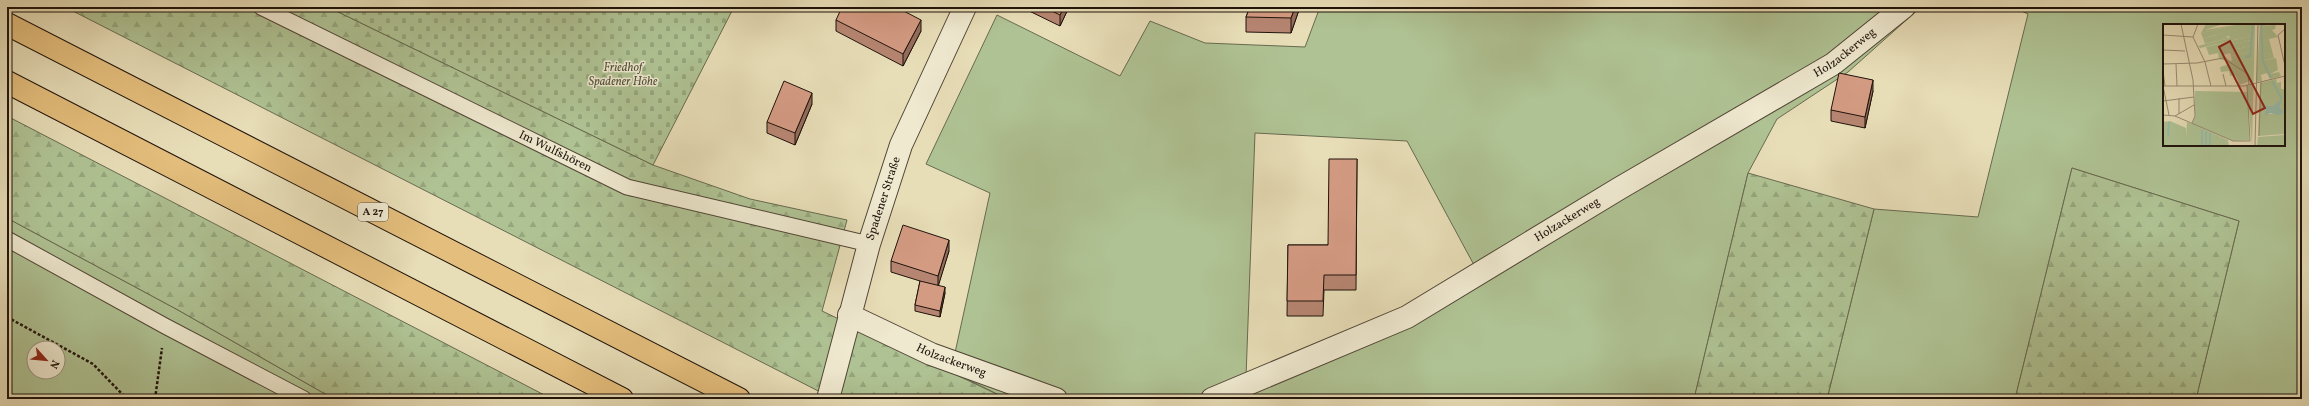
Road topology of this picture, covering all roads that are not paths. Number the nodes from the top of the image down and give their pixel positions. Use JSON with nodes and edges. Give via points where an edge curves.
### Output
{"nodes":[{"id":1,"x":261,"y":7,"type":"edge"},
{"id":2,"x":965,"y":7,"type":"edge"},
{"id":3,"x":1904,"y":7,"type":"edge"},
{"id":4,"x":7,"y":24,"type":"edge"},
{"id":5,"x":7,"y":82,"type":"edge"},
{"id":6,"x":7,"y":239,"type":"edge"},
{"id":7,"x":869,"y":244,"type":"junction"},
{"id":8,"x":849,"y":315,"type":"junction"},
{"id":9,"x":304,"y":399,"type":"edge"},
{"id":10,"x":622,"y":399,"type":"edge"},
{"id":11,"x":739,"y":399,"type":"edge"},
{"id":12,"x":828,"y":399,"type":"edge"},
{"id":13,"x":1056,"y":399,"type":"edge"},
{"id":14,"x":1212,"y":399,"type":"edge"}],
"edges":[{"from":1,"to":7,"type":"lane","name":"Im Wulfshören","via":[[627,187]]},
{"from":2,"to":7,"type":"street","name":"Spadener Straße","via":[[901,145]]},
{"from":3,"to":14,"type":"street","name":"Holzackerweg","via":[[1833,64],[1620,188],[1407,317]]},
{"from":4,"to":11,"type":"highway","number":"A 27"},
{"from":5,"to":10,"type":"highway"},
{"from":6,"to":9,"type":"lane"},
{"from":7,"to":8,"type":"street","name":"Spadener Straße"},
{"from":8,"to":12,"type":"street","name":"Spadener Straße"},
{"from":8,"to":13,"type":"street","name":"Holzackerweg","via":[[931,354]]}]}
